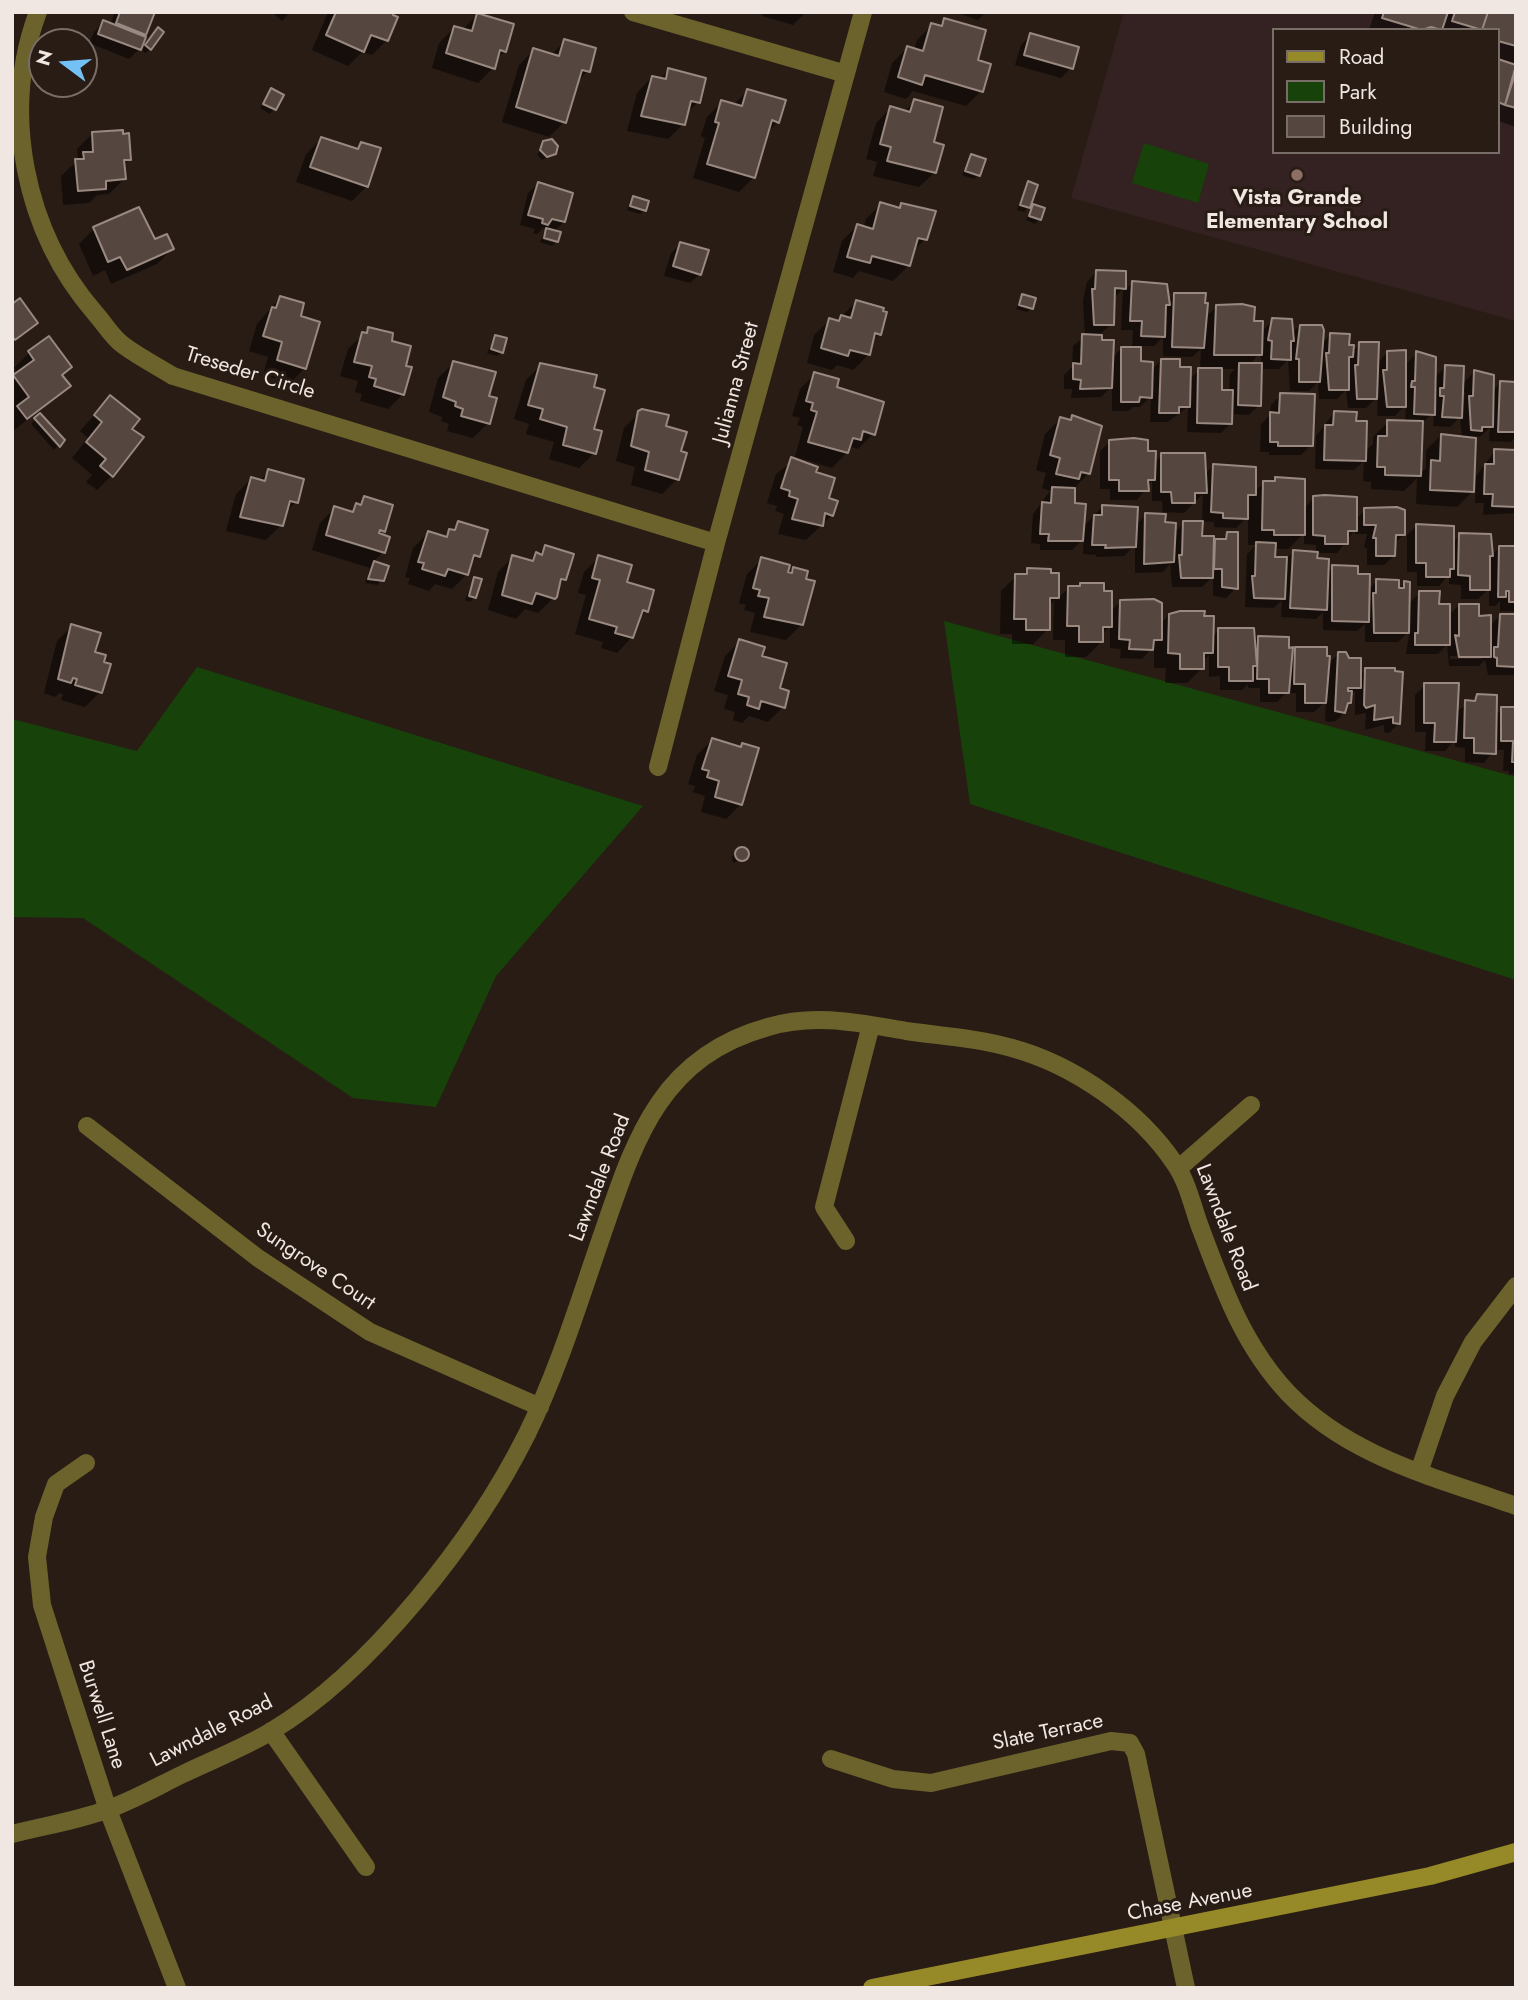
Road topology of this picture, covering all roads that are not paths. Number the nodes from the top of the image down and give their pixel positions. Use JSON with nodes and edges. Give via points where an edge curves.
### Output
{"nodes":[{"id":1,"x":38,"y":12,"type":"edge"},
{"id":2,"x":633,"y":12,"type":"edge"},
{"id":3,"x":863,"y":12,"type":"edge"},
{"id":4,"x":846,"y":74,"type":"junction"},
{"id":5,"x":716,"y":543,"type":"junction"},
{"id":6,"x":658,"y":767,"type":"dead end"},
{"id":7,"x":871,"y":1025,"type":"junction"},
{"id":8,"x":1251,"y":1104,"type":"dead end"},
{"id":9,"x":87,"y":1126,"type":"dead end"},
{"id":10,"x":1179,"y":1168,"type":"junction"},
{"id":11,"x":846,"y":1241,"type":"dead end"},
{"id":12,"x":1516,"y":1286,"type":"edge"},
{"id":13,"x":540,"y":1406,"type":"junction"},
{"id":14,"x":86,"y":1463,"type":"dead end"},
{"id":15,"x":1419,"y":1472,"type":"junction"},
{"id":16,"x":1516,"y":1506,"type":"edge"},
{"id":17,"x":271,"y":1731,"type":"junction"},
{"id":18,"x":831,"y":1759,"type":"dead end"},
{"id":19,"x":108,"y":1810,"type":"junction"},
{"id":20,"x":12,"y":1834,"type":"edge"},
{"id":21,"x":1516,"y":1852,"type":"edge"},
{"id":22,"x":366,"y":1867,"type":"dead end"},
{"id":23,"x":1176,"y":1929,"type":"junction"},
{"id":24,"x":177,"y":1988,"type":"edge"},
{"id":25,"x":872,"y":1988,"type":"edge"},
{"id":26,"x":1186,"y":1988,"type":"edge"}],
"edges":[{"from":1,"to":5,"type":"street","name":"Treseder Circle","via":[[27,48],[19,110],[27,182],[54,254],[84,301],[121,344],[173,376]]},
{"from":2,"to":4,"type":"street"},
{"from":3,"to":4,"type":"street","name":"Julianna Street"},
{"from":4,"to":5,"type":"street","name":"Julianna Street"},
{"from":5,"to":6,"type":"street","name":"Julianna Street"},
{"from":7,"to":10,"type":"street","name":"Lawndale Road","via":[[1010,1047],[1041,1058],[1121,1107]]},
{"from":7,"to":11,"type":"street","via":[[824,1207]]},
{"from":7,"to":13,"type":"street","name":"Lawndale Road","via":[[816,1019],[770,1026],[706,1056],[669,1089],[630,1153]]},
{"from":8,"to":10,"type":"street"},
{"from":9,"to":13,"type":"street","name":"Sungrove Court","via":[[258,1258],[370,1332]]},
{"from":10,"to":15,"type":"street","name":"Lawndale Road","via":[[1234,1314],[1271,1374],[1314,1418],[1340,1436]]},
{"from":12,"to":15,"type":"street","via":[[1473,1342],[1445,1396]]},
{"from":13,"to":17,"type":"street","name":"Lawndale Road","via":[[501,1480],[433,1579],[361,1658]]},
{"from":14,"to":19,"type":"street","name":"Burwell Lane","via":[[56,1485],[49,1500],[40,1534],[38,1581]]},
{"from":15,"to":16,"type":"street","name":"Lawndale Road"},
{"from":17,"to":19,"type":"street","name":"Lawndale Road"},
{"from":17,"to":22,"type":"street"},
{"from":18,"to":23,"type":"street","name":"Slate Terrace","via":[[893,1779],[931,1783],[1111,1741],[1130,1743]]},
{"from":19,"to":20,"type":"street","name":"Lawndale Road"},
{"from":19,"to":24,"type":"street","name":"Burwell Lane"},
{"from":21,"to":23,"type":"main road","name":"Chase Avenue","via":[[1430,1876]]},
{"from":23,"to":25,"type":"main road","name":"Chase Avenue"},
{"from":23,"to":26,"type":"street"}]}
